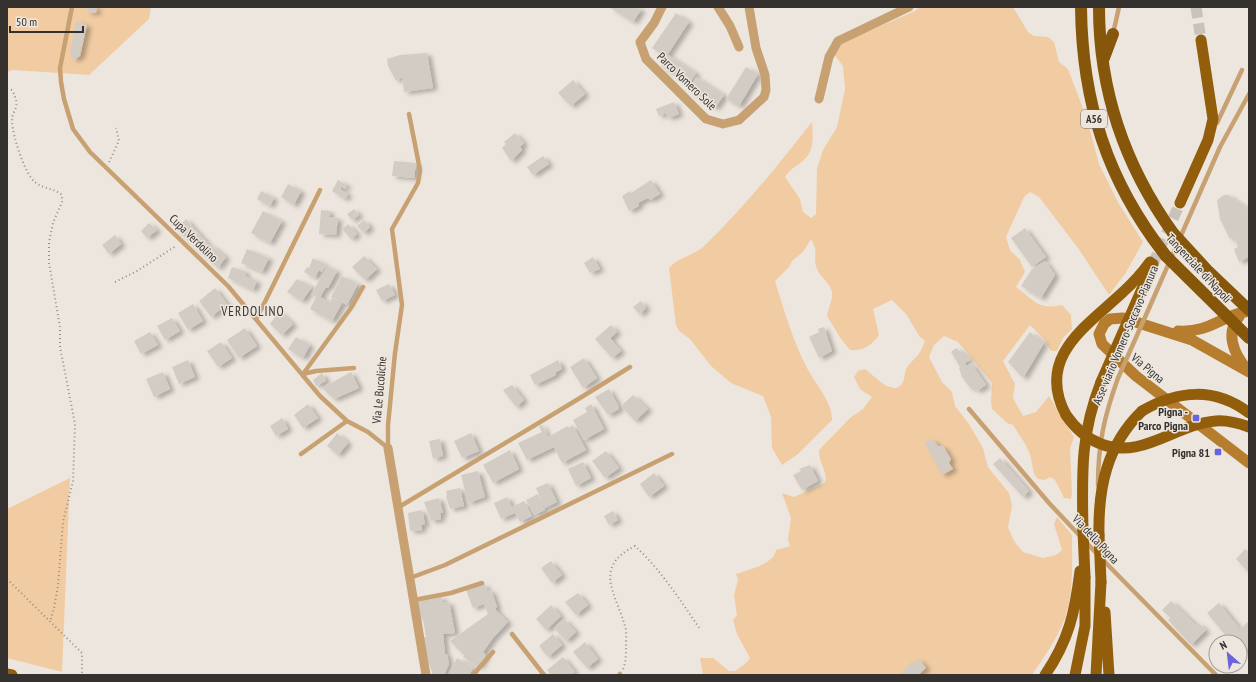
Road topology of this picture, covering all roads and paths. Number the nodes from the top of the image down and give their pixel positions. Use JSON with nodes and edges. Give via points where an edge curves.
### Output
{"nodes":[{"id":1,"x":72,"y":7,"type":"edge"},
{"id":2,"x":662,"y":7,"type":"edge"},
{"id":3,"x":718,"y":7,"type":"edge"},
{"id":4,"x":749,"y":7,"type":"edge"},
{"id":5,"x":909,"y":7,"type":"edge"},
{"id":6,"x":1081,"y":7,"type":"edge"},
{"id":7,"x":1099,"y":7,"type":"edge"},
{"id":8,"x":1119,"y":7,"type":"edge"},
{"id":9,"x":1113,"y":34,"type":"joint"},
{"id":10,"x":1202,"y":40,"type":"tunnel mouth"},
{"id":11,"x":739,"y":47,"type":"dead end"},
{"id":12,"x":1102,"y":63,"type":"junction"},
{"id":13,"x":1242,"y":70,"type":"dead end"},
{"id":14,"x":7,"y":89,"type":"edge"},
{"id":15,"x":1249,"y":94,"type":"edge"},
{"id":16,"x":819,"y":99,"type":"dead end"},
{"id":17,"x":409,"y":114,"type":"dead end"},
{"id":18,"x":116,"y":128,"type":"dead end"},
{"id":19,"x":1208,"y":140,"type":"junction"},
{"id":20,"x":106,"y":168,"type":"junction"},
{"id":21,"x":320,"y":190,"type":"dead end"},
{"id":22,"x":1180,"y":203,"type":"tunnel mouth"},
{"id":23,"x":184,"y":241,"type":"junction"},
{"id":24,"x":115,"y":282,"type":"dead end"},
{"id":25,"x":363,"y":287,"type":"dead end"},
{"id":26,"x":1248,"y":311,"type":"edge"},
{"id":27,"x":257,"y":318,"type":"junction"},
{"id":28,"x":1166,"y":330,"type":"junction"},
{"id":29,"x":1249,"y":338,"type":"edge"},
{"id":30,"x":630,"y":367,"type":"dead end"},
{"id":31,"x":354,"y":368,"type":"dead end"},
{"id":32,"x":1249,"y":371,"type":"edge"},
{"id":33,"x":303,"y":374,"type":"junction"},
{"id":34,"x":969,"y":410,"type":"dead end"},
{"id":35,"x":1249,"y":413,"type":"edge"},
{"id":36,"x":347,"y":421,"type":"junction"},
{"id":37,"x":1249,"y":427,"type":"edge"},
{"id":38,"x":388,"y":448,"type":"junction"},
{"id":39,"x":301,"y":454,"type":"dead end"},
{"id":40,"x":672,"y":454,"type":"dead end"},
{"id":41,"x":1249,"y":463,"type":"edge"},
{"id":42,"x":399,"y":507,"type":"junction"},
{"id":43,"x":1098,"y":507,"type":"junction"},
{"id":44,"x":1083,"y":574,"type":"junction"},
{"id":45,"x":410,"y":578,"type":"junction"},
{"id":46,"x":7,"y":579,"type":"edge"},
{"id":47,"x":482,"y":583,"type":"dead end"},
{"id":48,"x":1101,"y":583,"type":"junction"},
{"id":49,"x":414,"y":600,"type":"junction"},
{"id":50,"x":50,"y":622,"type":"junction"},
{"id":51,"x":700,"y":629,"type":"dead end"},
{"id":52,"x":512,"y":634,"type":"dead end"},
{"id":53,"x":493,"y":652,"type":"dead end"},
{"id":54,"x":7,"y":674,"type":"edge"},
{"id":55,"x":620,"y":674,"type":"edge"},
{"id":56,"x":12,"y":675,"type":"edge"},
{"id":57,"x":82,"y":675,"type":"edge"},
{"id":58,"x":426,"y":675,"type":"edge"},
{"id":59,"x":473,"y":675,"type":"edge"},
{"id":60,"x":544,"y":675,"type":"edge"},
{"id":61,"x":1046,"y":675,"type":"edge"},
{"id":62,"x":1075,"y":675,"type":"edge"},
{"id":63,"x":1096,"y":675,"type":"edge"},
{"id":64,"x":1109,"y":675,"type":"edge"},
{"id":65,"x":1216,"y":675,"type":"edge"}],
"edges":[{"from":1,"to":20,"type":"lane","name":"Cupa Verdolino","via":[[60,68],[64,99],[73,129]]},
{"from":2,"to":4,"type":"street","name":"Parco Vomero Sole","via":[[640,42],[642,52],[706,119],[723,124],[739,120],[764,97],[766,90]]},
{"from":3,"to":11,"type":"street"},
{"from":5,"to":16,"type":"street","via":[[838,41],[829,57]]},
{"from":6,"to":29,"type":"highway","name":"Tangenziale di Napoli","number":"A56","bridge":true,"via":[[1087,84],[1101,142],[1129,204],[1166,256]]},
{"from":7,"to":12,"type":"highway","name":"Tangenziale di Napoli","number":"A56"},
{"from":8,"to":9,"type":"lane"},
{"from":9,"to":12,"type":"highway"},
{"from":10,"to":19,"type":"highway","via":[[1212,109]]},
{"from":12,"to":26,"type":"highway","name":"Tangenziale di Napoli","number":"A56","bridge":true,"via":[[1110,102],[1127,152],[1144,188],[1173,233]]},
{"from":13,"to":19,"type":"lane"},
{"from":14,"to":50,"type":"path","via":[[12,90],[16,101],[17,107],[12,121],[28,174],[47,190],[57,191],[62,195],[62,202],[52,223],[49,263],[60,327],[60,347],[75,424],[73,481],[64,522],[58,586]]},
{"from":15,"to":43,"type":"lane","name":"Asse viario Vomero-Soccavo-Pianura","bridge":true,"via":[[1220,147],[1118,378],[1100,438]]},
{"from":17,"to":38,"type":"lane","name":"Via Le Bucoliche","via":[[420,170],[418,183],[392,229],[402,304],[388,425]]},
{"from":18,"to":20,"type":"path","via":[[119,140]]},
{"from":19,"to":22,"type":"highway"},
{"from":20,"to":23,"type":"lane","name":"Cupa Verdolino"},
{"from":21,"to":27,"type":"lane"},
{"from":23,"to":24,"type":"path"},
{"from":23,"to":27,"type":"lane","name":"Cupa Verdolino"},
{"from":25,"to":33,"type":"lane","via":[[351,308]]},
{"from":26,"to":28,"type":"main road","name":"Via Pigna","via":[[1196,331]]},
{"from":26,"to":32,"type":"main road","name":"Via Pigna","via":[[1236,321],[1231,333],[1235,350]]},
{"from":27,"to":33,"type":"lane","name":"Cupa Verdolino"},
{"from":28,"to":32,"type":"main road","name":"Via Pigna","via":[[1208,348]]},
{"from":28,"to":41,"type":"main road","name":"Via Pigna","via":[[1117,317],[1104,324],[1100,339],[1105,348],[1136,376]]},
{"from":30,"to":42,"type":"lane"},
{"from":31,"to":33,"type":"lane"},
{"from":33,"to":36,"type":"lane","name":"Cupa Verdolino","via":[[320,396]]},
{"from":34,"to":65,"type":"lane","name":"Via della Pigna","via":[[1055,509]]},
{"from":35,"to":43,"type":"highway","bridge":true,"via":[[1221,398],[1188,394],[1168,398],[1142,411],[1125,429],[1112,454]]},
{"from":36,"to":38,"type":"lane","name":"Cupa Verdolino","via":[[368,432]]},
{"from":36,"to":39,"type":"lane"},
{"from":37,"to":44,"type":"highway","name":"Asse viario Vomero-Soccavo-Pianura","bridge":true,"via":[[1227,422],[1206,422],[1143,446],[1120,448],[1105,446],[1090,439],[1076,428],[1066,415],[1059,399],[1057,383],[1063,356],[1079,331],[1151,263],[1100,382],[1094,399],[1084,439]]},
{"from":38,"to":42,"type":"street","name":"Via Le Bucoliche"},
{"from":40,"to":45,"type":"lane","via":[[452,562]]},
{"from":42,"to":45,"type":"street","name":"Via Le Bucoliche"},
{"from":43,"to":48,"type":"highway","name":"Asse viario Vomero-Soccavo-Pianura","bridge":true},
{"from":44,"to":61,"type":"highway","via":[[1070,629]]},
{"from":44,"to":62,"type":"highway","via":[[1085,626]]},
{"from":45,"to":49,"type":"street","name":"Via Le Bucoliche"},
{"from":46,"to":50,"type":"path"},
{"from":47,"to":49,"type":"lane","via":[[451,593]]},
{"from":48,"to":63,"type":"highway","name":"Asse viario Vomero-Soccavo-Pianura"},
{"from":48,"to":64,"type":"highway"},
{"from":49,"to":58,"type":"street","name":"Via Le Bucoliche"},
{"from":50,"to":57,"type":"path","via":[[82,654]]},
{"from":51,"to":55,"type":"path","via":[[646,556],[634,546],[623,552],[613,562],[610,578],[626,627],[625,666]]},
{"from":52,"to":60,"type":"lane"},
{"from":53,"to":59,"type":"lane"},
{"from":54,"to":56,"type":"highway"}]}
